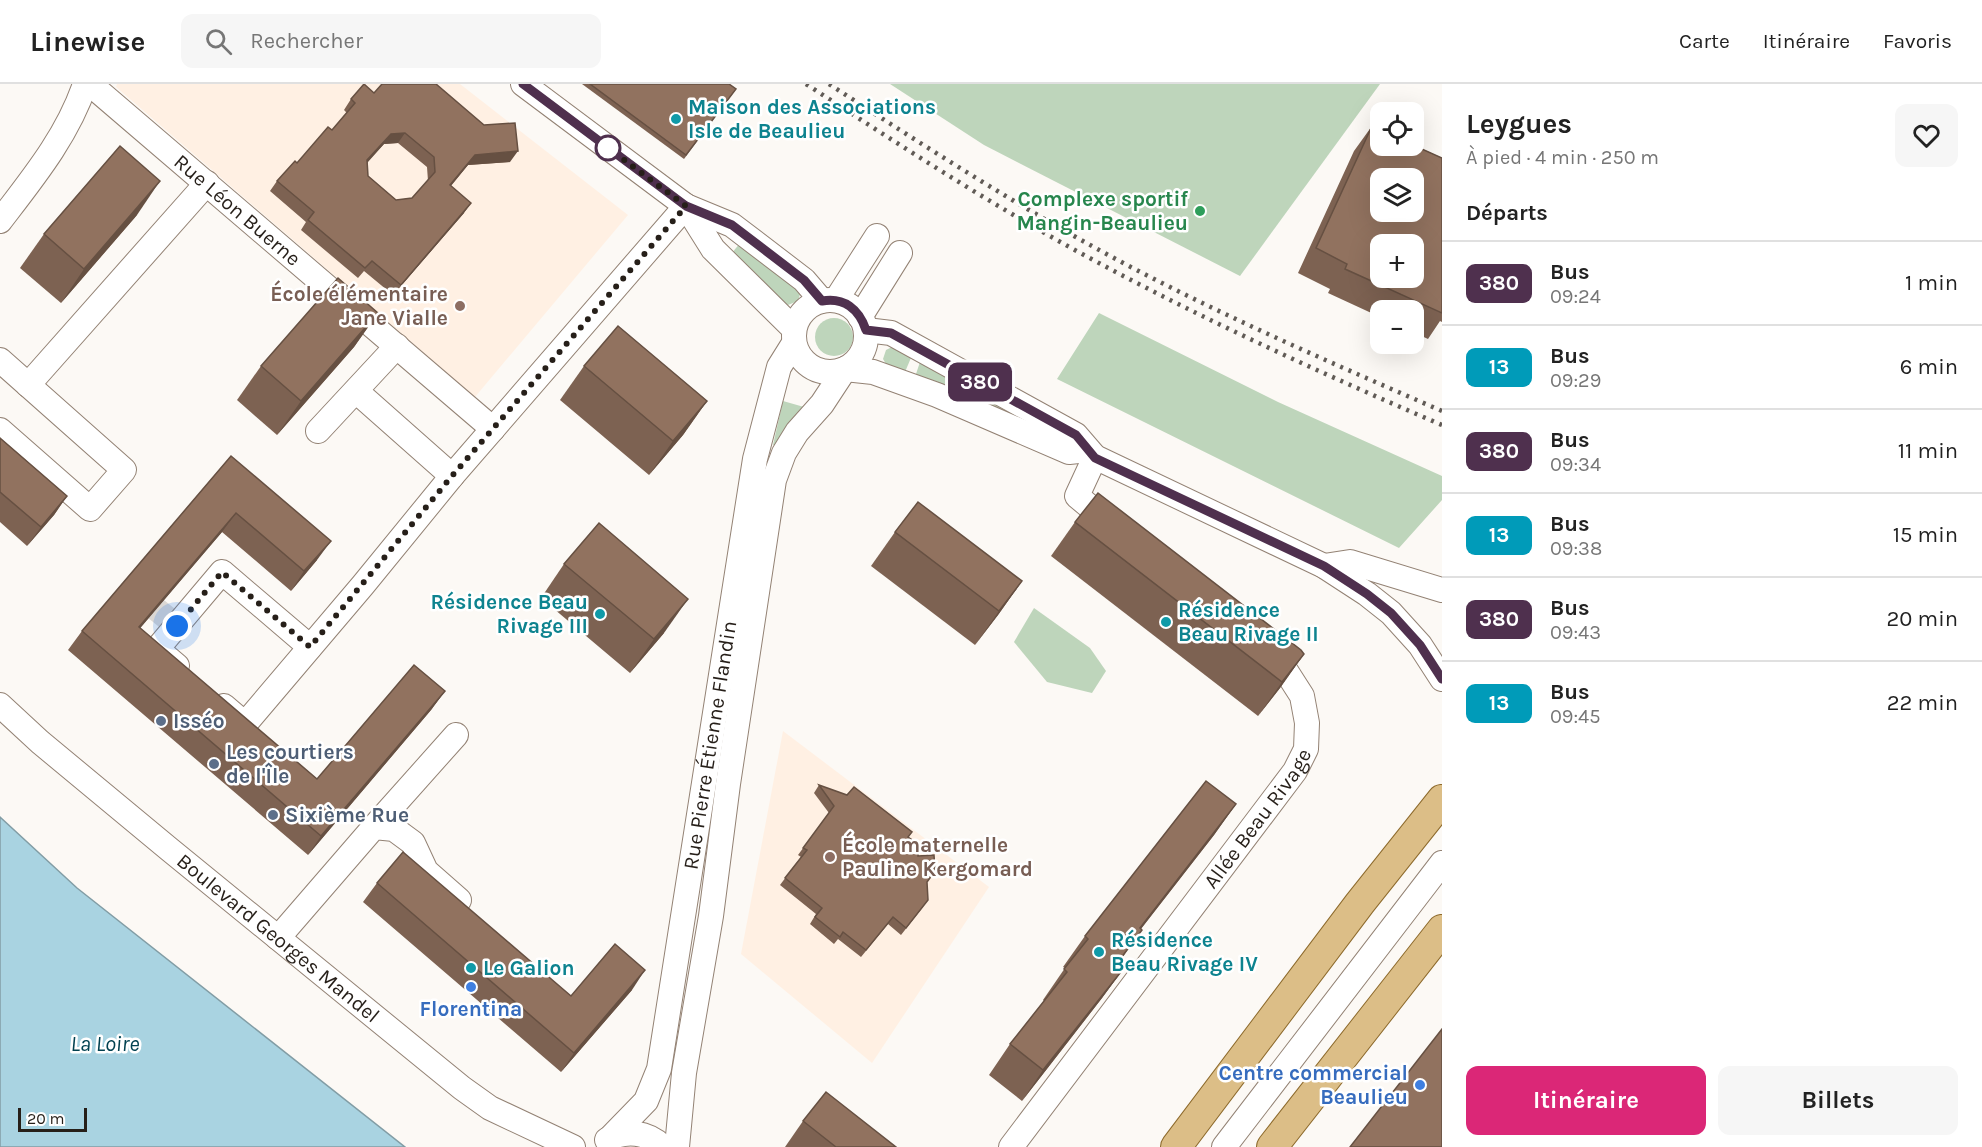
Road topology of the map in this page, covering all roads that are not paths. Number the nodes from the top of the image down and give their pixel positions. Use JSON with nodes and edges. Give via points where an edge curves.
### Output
{"nodes":[{"id":1,"x":85,"y":84,"type":"edge"},
{"id":2,"x":90,"y":84,"type":"edge"},
{"id":3,"x":523,"y":84,"type":"edge"},
{"id":4,"x":207,"y":183,"type":"junction"},
{"id":5,"x":686,"y":206,"type":"junction"},
{"id":6,"x":0,"y":219,"type":"edge"},
{"id":7,"x":877,"y":236,"type":"dead end"},
{"id":8,"x":900,"y":253,"type":"dead end"},
{"id":9,"x":829,"y":300,"type":"junction"},
{"id":10,"x":863,"y":323,"type":"junction"},
{"id":11,"x":794,"y":336,"type":"junction"},
{"id":12,"x":397,"y":346,"type":"junction"},
{"id":13,"x":0,"y":360,"type":"edge"},
{"id":14,"x":845,"y":369,"type":"junction"},
{"id":15,"x":28,"y":385,"type":"junction"},
{"id":16,"x":356,"y":391,"type":"junction"},
{"id":17,"x":493,"y":429,"type":"junction"},
{"id":18,"x":0,"y":430,"type":"edge"},
{"id":19,"x":318,"y":431,"type":"edge"},
{"id":20,"x":1092,"y":454,"type":"junction"},
{"id":21,"x":452,"y":476,"type":"junction"},
{"id":22,"x":1127,"y":537,"type":"edge"},
{"id":23,"x":1324,"y":566,"type":"junction"},
{"id":24,"x":1442,"y":590,"type":"edge"},
{"id":25,"x":1250,"y":644,"type":"edge"},
{"id":26,"x":310,"y":647,"type":"junction"},
{"id":27,"x":1442,"y":679,"type":"edge"},
{"id":28,"x":0,"y":705,"type":"edge"},
{"id":29,"x":456,"y":735,"type":"dead end"},
{"id":30,"x":1442,"y":800,"type":"edge"},
{"id":31,"x":374,"y":827,"type":"junction"},
{"id":32,"x":1442,"y":863,"type":"edge"},
{"id":33,"x":472,"y":911,"type":"edge"},
{"id":34,"x":1442,"y":930,"type":"edge"},
{"id":35,"x":278,"y":938,"type":"junction"},
{"id":36,"x":604,"y":1142,"type":"edge"},
{"id":37,"x":1274,"y":1146,"type":"edge"},
{"id":38,"x":573,"y":1147,"type":"edge"},
{"id":39,"x":663,"y":1147,"type":"edge"},
{"id":40,"x":677,"y":1147,"type":"edge"},
{"id":41,"x":1011,"y":1147,"type":"edge"},
{"id":42,"x":1176,"y":1147,"type":"edge"},
{"id":43,"x":1224,"y":1147,"type":"edge"}],
"edges":[{"from":1,"to":6,"type":"street","via":[[62,136]]},
{"from":2,"to":4,"type":"street","name":"Rue Léon Buerne"},
{"from":3,"to":5,"type":"street"},
{"from":4,"to":12,"type":"street","name":"Rue Léon Buerne"},
{"from":4,"to":15,"type":"street"},
{"from":5,"to":9,"type":"street","via":[[732,225]]},
{"from":5,"to":11,"type":"street","via":[[713,249]]},
{"from":5,"to":17,"type":"street"},
{"from":7,"to":9,"type":"street"},
{"from":8,"to":10,"type":"street"},
{"from":9,"to":10,"type":"street","via":[[849,305]]},
{"from":9,"to":11,"type":"street","via":[[812,304],[804,311]]},
{"from":10,"to":14,"type":"street","via":[[865,345],[854,363]]},
{"from":10,"to":20,"type":"street","via":[[891,333],[1076,435]]},
{"from":11,"to":14,"type":"street","via":[[799,354],[816,369]]},
{"from":11,"to":36,"type":"street","name":"Rue Pierre Étienne Flandin","via":[[778,367],[755,459],[659,1069],[646,1101]]},
{"from":12,"to":16,"type":"street"},
{"from":12,"to":17,"type":"street","name":"Rue Léon Buerne"},
{"from":13,"to":15,"type":"street"},
{"from":14,"to":20,"type":"street","via":[[873,372],[938,395],[1069,452]]},
{"from":14,"to":40,"type":"street","name":"Rue Pierre Étienne Flandin","via":[[797,432],[774,480],[711,916],[684,1073]]},
{"from":15,"to":18,"type":"street","via":[[124,470],[90,509]]},
{"from":16,"to":19,"type":"street"},
{"from":16,"to":21,"type":"street"},
{"from":17,"to":21,"type":"street"},
{"from":20,"to":22,"type":"street","via":[[1077,496]]},
{"from":20,"to":23,"type":"street"},
{"from":21,"to":26,"type":"street"},
{"from":23,"to":24,"type":"street","via":[[1350,562]]},
{"from":23,"to":27,"type":"street","via":[[1391,613],[1420,645]]},
{"from":25,"to":41,"type":"street","name":"Allée Beau Rivage","via":[[1286,670],[1302,696],[1306,749],[1270,807]]},
{"from":26,"to":26,"type":"street","via":[[254,732],[157,649],[222,572]]},
{"from":28,"to":35,"type":"street","name":"Boulevard Georges Mandel"},
{"from":29,"to":31,"type":"street"},
{"from":30,"to":42,"type":"main road"},
{"from":31,"to":33,"type":"street","via":[[394,830],[413,843],[426,871]]},
{"from":31,"to":35,"type":"street"},
{"from":32,"to":43,"type":"street"},
{"from":34,"to":37,"type":"main road"},
{"from":35,"to":38,"type":"street","name":"Boulevard Georges Mandel","via":[[490,1108]]},
{"from":36,"to":39,"type":"street","via":[[633,1132],[649,1136]]}]}
